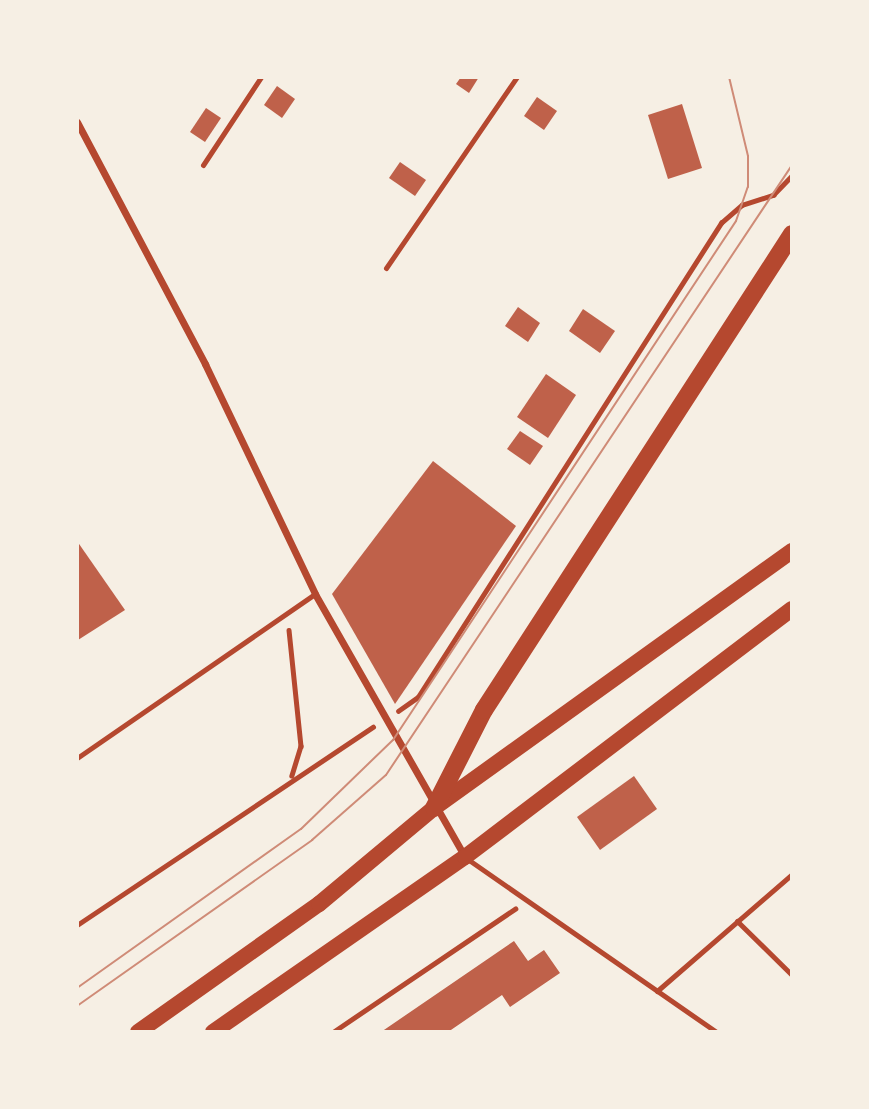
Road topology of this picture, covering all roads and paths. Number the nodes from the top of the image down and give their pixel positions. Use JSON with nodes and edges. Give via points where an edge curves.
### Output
{"nodes":[{"id":1,"x":261,"y":77,"type":"edge"},
{"id":2,"x":517,"y":77,"type":"edge"},
{"id":3,"x":77,"y":122,"type":"edge"},
{"id":4,"x":203,"y":166,"type":"dead end"},
{"id":5,"x":792,"y":175,"type":"edge"},
{"id":6,"x":792,"y":233,"type":"edge"},
{"id":7,"x":386,"y":268,"type":"dead end"},
{"id":8,"x":792,"y":551,"type":"edge"},
{"id":9,"x":316,"y":594,"type":"junction"},
{"id":10,"x":792,"y":609,"type":"edge"},
{"id":11,"x":287,"y":611,"type":"junction"},
{"id":12,"x":383,"y":721,"type":"junction"},
{"id":13,"x":77,"y":758,"type":"edge"},
{"id":14,"x":292,"y":776,"type":"junction"},
{"id":15,"x":434,"y":808,"type":"junction"},
{"id":16,"x":465,"y":857,"type":"junction"},
{"id":17,"x":792,"y":874,"type":"edge"},
{"id":18,"x":527,"y":901,"type":"junction"},
{"id":19,"x":737,"y":921,"type":"junction"},
{"id":20,"x":77,"y":925,"type":"edge"},
{"id":21,"x":792,"y":975,"type":"edge"},
{"id":22,"x":657,"y":991,"type":"junction"},
{"id":23,"x":138,"y":1032,"type":"edge"},
{"id":24,"x":214,"y":1032,"type":"edge"},
{"id":25,"x":333,"y":1032,"type":"edge"},
{"id":26,"x":716,"y":1032,"type":"edge"}],
"edges":[{"from":1,"to":4,"type":"lane"},
{"from":2,"to":7,"type":"lane"},
{"from":3,"to":9,"type":"street","via":[[205,364]]},
{"from":5,"to":12,"type":"path","via":[[773,195],[742,205],[721,223],[418,697]]},
{"from":6,"to":15,"type":"highway","via":[[484,710]]},
{"from":8,"to":15,"type":"main road"},
{"from":9,"to":11,"type":"lane"},
{"from":9,"to":12,"type":"street"},
{"from":10,"to":16,"type":"main road"},
{"from":11,"to":13,"type":"lane"},
{"from":11,"to":14,"type":"path","via":[[301,746]]},
{"from":12,"to":14,"type":"path"},
{"from":12,"to":15,"type":"street"},
{"from":14,"to":20,"type":"path"},
{"from":15,"to":16,"type":"street"},
{"from":15,"to":23,"type":"main road","via":[[320,904]]},
{"from":16,"to":18,"type":"lane"},
{"from":16,"to":24,"type":"main road"},
{"from":17,"to":19,"type":"lane"},
{"from":18,"to":22,"type":"lane"},
{"from":18,"to":25,"type":"path"},
{"from":19,"to":21,"type":"lane"},
{"from":19,"to":22,"type":"lane"},
{"from":22,"to":26,"type":"lane"}]}
